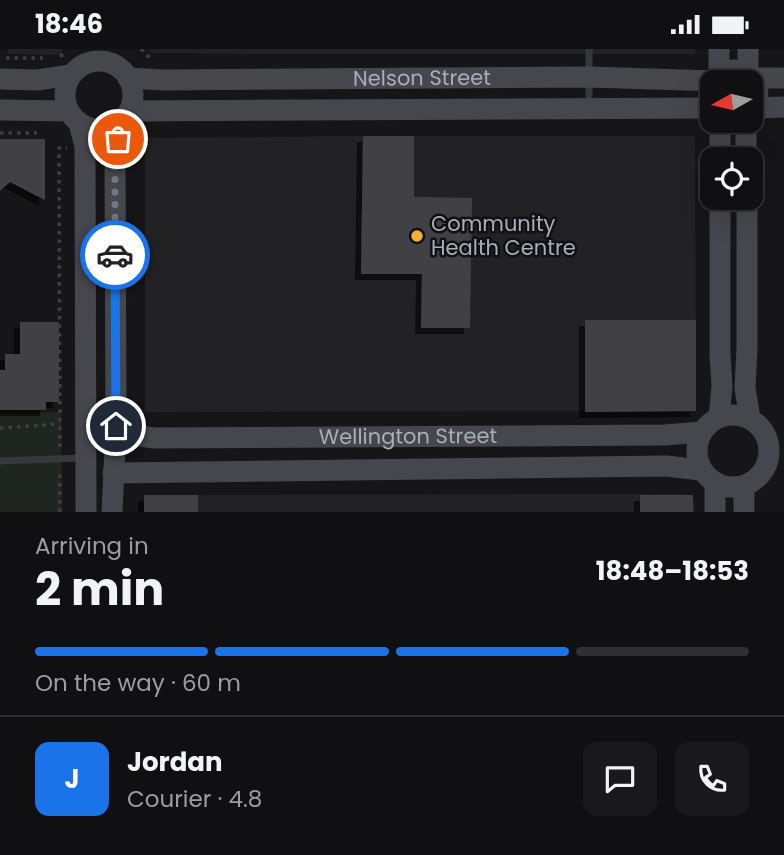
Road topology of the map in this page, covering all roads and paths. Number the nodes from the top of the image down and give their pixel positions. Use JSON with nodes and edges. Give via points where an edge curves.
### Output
{"nodes":[{"id":1,"x":64,"y":49,"type":"edge"},
{"id":2,"x":141,"y":49,"type":"edge"},
{"id":3,"x":589,"y":49,"type":"edge"},
{"id":4,"x":719,"y":49,"type":"edge"},
{"id":5,"x":748,"y":49,"type":"edge"},
{"id":6,"x":0,"y":58,"type":"edge"},
{"id":7,"x":48,"y":58,"type":"dead end"},
{"id":8,"x":162,"y":59,"type":"dead end"},
{"id":9,"x":74,"y":62,"type":"edge"},
{"id":10,"x":120,"y":64,"type":"edge"},
{"id":11,"x":717,"y":70,"type":"edge"},
{"id":12,"x":750,"y":70,"type":"edge"},
{"id":13,"x":589,"y":77,"type":"junction"},
{"id":14,"x":763,"y":77,"type":"edge"},
{"id":15,"x":784,"y":78,"type":"edge"},
{"id":16,"x":0,"y":79,"type":"edge"},
{"id":17,"x":700,"y":84,"type":"edge"},
{"id":18,"x":784,"y":107,"type":"edge"},
{"id":19,"x":589,"y":108,"type":"junction"},
{"id":20,"x":700,"y":108,"type":"edge"},
{"id":21,"x":0,"y":110,"type":"edge"},
{"id":22,"x":763,"y":111,"type":"edge"},
{"id":23,"x":125,"y":116,"type":"junction"},
{"id":24,"x":74,"y":117,"type":"junction"},
{"id":25,"x":0,"y":133,"type":"edge"},
{"id":26,"x":37,"y":133,"type":"dead end"},
{"id":27,"x":68,"y":148,"type":"dead end"},
{"id":28,"x":720,"y":210,"type":"edge"},
{"id":29,"x":747,"y":210,"type":"edge"},
{"id":30,"x":719,"y":418,"type":"junction"},
{"id":31,"x":60,"y":424,"type":"junction"},
{"id":32,"x":116,"y":426,"type":"junction"},
{"id":33,"x":0,"y":428,"type":"edge"},
{"id":34,"x":766,"y":428,"type":"edge"},
{"id":35,"x":702,"y":432,"type":"junction"},
{"id":36,"x":86,"y":458,"type":"junction"},
{"id":37,"x":60,"y":459,"type":"junction"},
{"id":38,"x":0,"y":461,"type":"edge"},
{"id":39,"x":775,"y":465,"type":"edge"},
{"id":40,"x":113,"y":473,"type":"junction"},
{"id":41,"x":708,"y":477,"type":"junction"},
{"id":42,"x":744,"y":487,"type":"junction"},
{"id":43,"x":60,"y":512,"type":"edge"},
{"id":44,"x":86,"y":512,"type":"edge"},
{"id":45,"x":112,"y":512,"type":"edge"},
{"id":46,"x":715,"y":512,"type":"edge"},
{"id":47,"x":744,"y":512,"type":"edge"}],
"edges":[{"from":1,"to":9,"type":"path"},
{"from":2,"to":8,"type":"path","via":[[150,59]]},
{"from":3,"to":13,"type":"lane"},
{"from":4,"to":11,"type":"street"},
{"from":5,"to":12,"type":"street"},
{"from":6,"to":7,"type":"path"},
{"from":9,"to":10,"type":"street"},
{"from":9,"to":16,"type":"street","via":[[37,80]]},
{"from":9,"to":24,"type":"street","via":[[65,93]]},
{"from":10,"to":13,"type":"street","name":"Nelson Street","via":[[163,80]]},
{"from":10,"to":23,"type":"street","via":[[132,89]]},
{"from":13,"to":17,"type":"street","name":"Nelson Street"},
{"from":13,"to":19,"type":"lane"},
{"from":14,"to":15,"type":"street"},
{"from":18,"to":22,"type":"street"},
{"from":19,"to":20,"type":"street","name":"Nelson Street"},
{"from":19,"to":23,"type":"street","name":"Nelson Street"},
{"from":21,"to":24,"type":"street"},
{"from":23,"to":24,"type":"street","via":[[100,129],[89,128]]},
{"from":23,"to":32,"type":"street","via":[[115,158]]},
{"from":24,"to":36,"type":"street","via":[[85,147]]},
{"from":25,"to":26,"type":"path"},
{"from":27,"to":31,"type":"path","via":[[59,148]]},
{"from":28,"to":30,"type":"street"},
{"from":29,"to":34,"type":"street","via":[[745,388]]},
{"from":30,"to":34,"type":"street","via":[[729,415]]},
{"from":30,"to":35,"type":"street"},
{"from":31,"to":33,"type":"path"},
{"from":31,"to":37,"type":"path"},
{"from":32,"to":35,"type":"street","name":"Wellington Street","via":[[154,437]]},
{"from":32,"to":40,"type":"street"},
{"from":34,"to":39,"type":"street"},
{"from":35,"to":41,"type":"street","via":[[696,451]]},
{"from":36,"to":37,"type":"lane"},
{"from":36,"to":44,"type":"street"},
{"from":37,"to":38,"type":"lane"},
{"from":37,"to":43,"type":"path"},
{"from":39,"to":42,"type":"street"},
{"from":40,"to":41,"type":"street","name":"Wellington Street","via":[[666,466]]},
{"from":40,"to":45,"type":"street"},
{"from":41,"to":42,"type":"street","via":[[734,488]]},
{"from":41,"to":46,"type":"street"},
{"from":42,"to":47,"type":"street"}]}
